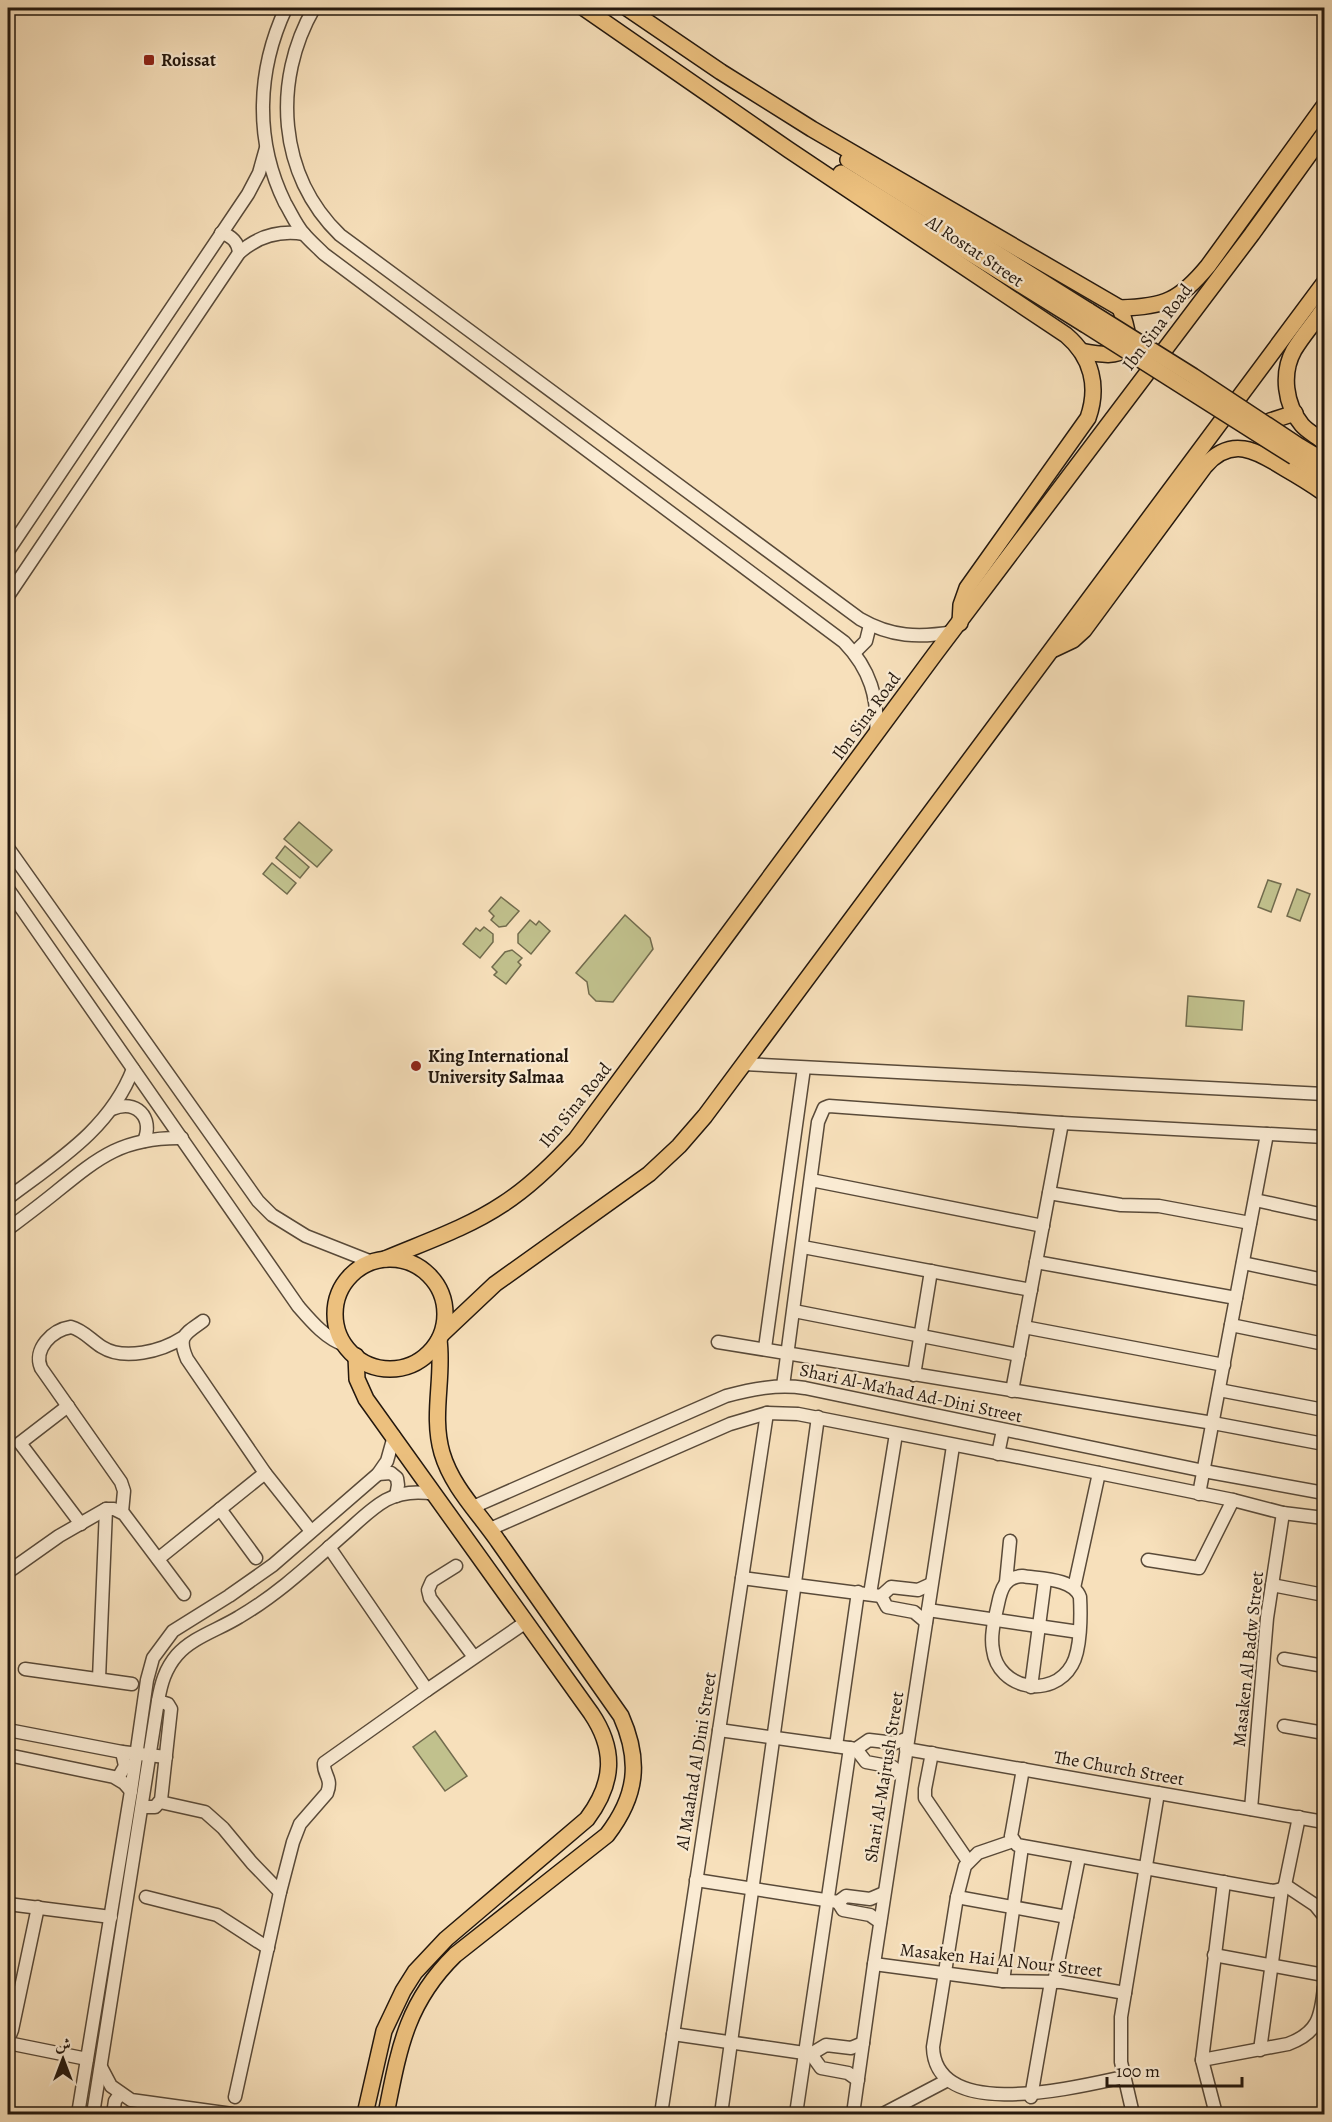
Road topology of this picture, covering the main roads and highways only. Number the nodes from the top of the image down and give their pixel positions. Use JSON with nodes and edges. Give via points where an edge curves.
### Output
{"nodes":[{"id":1,"x":584,"y":8,"type":"edge"},
{"id":2,"x":627,"y":8,"type":"edge"},
{"id":3,"x":1324,"y":106,"type":"edge"},
{"id":4,"x":812,"y":129,"type":"junction"},
{"id":5,"x":1324,"y":134,"type":"edge"},
{"id":6,"x":789,"y":150,"type":"junction"},
{"id":7,"x":1324,"y":282,"type":"edge"},
{"id":8,"x":1120,"y":308,"type":"junction"},
{"id":9,"x":1324,"y":308,"type":"edge"},
{"id":10,"x":1086,"y":318,"type":"junction"},
{"id":11,"x":1081,"y":351,"type":"junction"},
{"id":12,"x":1295,"y":413,"type":"junction"},
{"id":13,"x":1324,"y":442,"type":"edge"},
{"id":14,"x":1252,"y":449,"type":"junction"},
{"id":15,"x":1297,"y":451,"type":"junction"},
{"id":16,"x":1324,"y":461,"type":"edge"},
{"id":17,"x":1324,"y":476,"type":"edge"},
{"id":18,"x":1324,"y":492,"type":"edge"},
{"id":19,"x":957,"y":628,"type":"junction"},
{"id":20,"x":1051,"y":650,"type":"junction"},
{"id":21,"x":379,"y":1260,"type":"junction"},
{"id":22,"x":440,"y":1337,"type":"junction"},
{"id":23,"x":351,"y":1351,"type":"junction"},
{"id":24,"x":363,"y":2114,"type":"edge"},
{"id":25,"x":386,"y":2115,"type":"edge"}],
"edges":[{"from":1,"to":6,"type":"main road","name":"Al Rostat Street"},
{"from":2,"to":4,"type":"main road","name":"Al Rostat Street"},
{"from":3,"to":8,"type":"main road","name":"Ibn Sina Road","via":[[1188,288],[1163,303]]},
{"from":4,"to":8,"type":"main road","name":"Al Rostat Street"},
{"from":4,"to":10,"type":"main road","via":[[850,162]]},
{"from":5,"to":19,"type":"main road","name":"Ibn Sina Road"},
{"from":6,"to":10,"type":"main road","via":[[841,173]]},
{"from":6,"to":11,"type":"main road","name":"Al Rostat Street","via":[[1066,335]]},
{"from":7,"to":20,"type":"main road"},
{"from":8,"to":11,"type":"main road","via":[[1129,333],[1124,348],[1110,356]]},
{"from":9,"to":12,"type":"main road","via":[[1289,361],[1287,390]]},
{"from":10,"to":15,"type":"main road","bridge":true},
{"from":11,"to":19,"type":"main road","name":"Al Rostat Street","via":[[1093,383],[1088,418],[967,588]]},
{"from":12,"to":13,"type":"main road"},
{"from":12,"to":14,"type":"main road","via":[[1265,424]]},
{"from":14,"to":18,"type":"main road"},
{"from":14,"to":20,"type":"main road","via":[[1232,449],[1209,462],[1084,630],[1067,644]]},
{"from":15,"to":16,"type":"main road"},
{"from":15,"to":17,"type":"main road"},
{"from":19,"to":21,"type":"main road","name":"Ibn Sina Road","via":[[593,1119],[558,1159],[482,1217]]},
{"from":20,"to":22,"type":"main road","via":[[688,1136],[660,1165],[495,1284]]},
{"from":21,"to":22,"type":"main road","via":[[416,1265],[439,1287],[445,1318]]},
{"from":21,"to":23,"type":"main road","via":[[351,1275],[338,1297],[336,1322]]},
{"from":22,"to":23,"type":"main road","via":[[426,1355],[408,1366],[381,1368]]},
{"from":22,"to":25,"type":"main road","via":[[436,1416],[448,1470],[621,1716],[629,1732],[634,1768],[627,1804],[607,1835],[455,1954],[434,1978],[416,2004],[404,2033]]},
{"from":23,"to":24,"type":"main road","via":[[360,1389],[600,1727],[609,1758],[604,1791],[587,1819],[446,1939],[415,1972],[384,2031]]}]}
